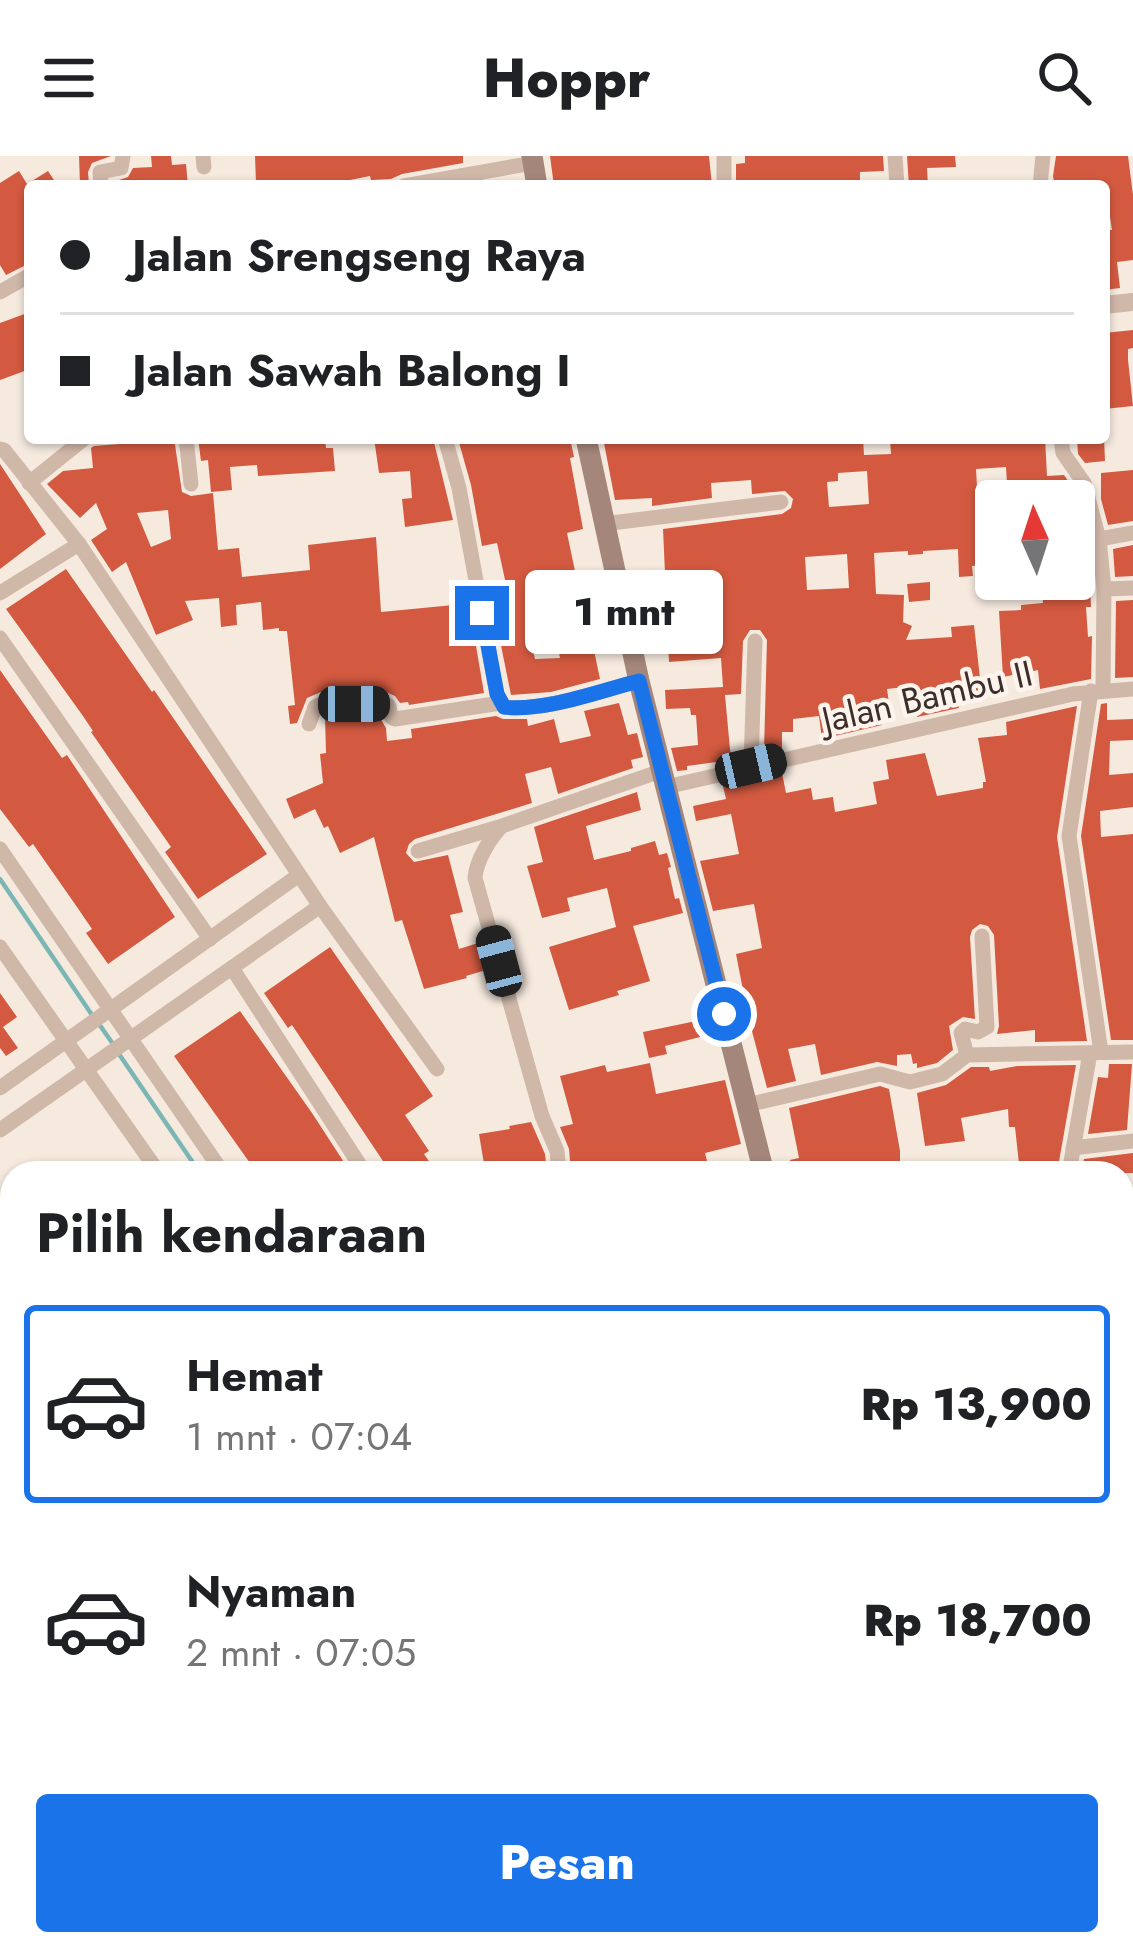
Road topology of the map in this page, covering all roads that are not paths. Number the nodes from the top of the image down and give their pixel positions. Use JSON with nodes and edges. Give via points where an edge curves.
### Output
{"nodes":[{"id":1,"x":123,"y":156,"type":"edge"},
{"id":2,"x":532,"y":159,"type":"edge"},
{"id":3,"x":101,"y":180,"type":"edge"},
{"id":4,"x":432,"y":180,"type":"edge"},
{"id":5,"x":78,"y":444,"type":"edge"},
{"id":6,"x":187,"y":444,"type":"edge"},
{"id":7,"x":447,"y":444,"type":"edge"},
{"id":8,"x":587,"y":444,"type":"edge"},
{"id":9,"x":1062,"y":444,"type":"edge"},
{"id":10,"x":0,"y":449,"type":"edge"},
{"id":11,"x":29,"y":484,"type":"junction"},
{"id":12,"x":191,"y":484,"type":"dead end"},
{"id":13,"x":781,"y":502,"type":"dead end"},
{"id":14,"x":604,"y":524,"type":"junction"},
{"id":15,"x":1133,"y":533,"type":"edge"},
{"id":16,"x":1099,"y":538,"type":"junction"},
{"id":17,"x":79,"y":544,"type":"junction"},
{"id":18,"x":1133,"y":588,"type":"edge"},
{"id":19,"x":1104,"y":589,"type":"junction"},
{"id":20,"x":0,"y":593,"type":"edge"},
{"id":21,"x":0,"y":638,"type":"edge"},
{"id":22,"x":755,"y":641,"type":"dead end"},
{"id":23,"x":639,"y":681,"type":"junction"},
{"id":24,"x":1133,"y":688,"type":"edge"},
{"id":25,"x":1097,"y":690,"type":"junction"},
{"id":26,"x":501,"y":703,"type":"junction"},
{"id":27,"x":310,"y":724,"type":"dead end"},
{"id":28,"x":751,"y":766,"type":"junction"},
{"id":29,"x":664,"y":779,"type":"junction"},
{"id":30,"x":502,"y":826,"type":"junction"},
{"id":31,"x":0,"y":849,"type":"edge"},
{"id":32,"x":418,"y":850,"type":"dead end"},
{"id":33,"x":299,"y":875,"type":"junction"},
{"id":34,"x":320,"y":906,"type":"junction"},
{"id":35,"x":982,"y":936,"type":"dead end"},
{"id":36,"x":210,"y":939,"type":"junction"},
{"id":37,"x":0,"y":947,"type":"edge"},
{"id":38,"x":232,"y":968,"type":"junction"},
{"id":39,"x":110,"y":1011,"type":"junction"},
{"id":40,"x":132,"y":1039,"type":"junction"},
{"id":41,"x":68,"y":1041,"type":"junction"},
{"id":42,"x":1095,"y":1052,"type":"junction"},
{"id":43,"x":1133,"y":1052,"type":"edge"},
{"id":44,"x":967,"y":1055,"type":"junction"},
{"id":45,"x":88,"y":1070,"type":"junction"},
{"id":46,"x":437,"y":1070,"type":"dead end"},
{"id":47,"x":0,"y":1088,"type":"edge"},
{"id":48,"x":747,"y":1105,"type":"junction"},
{"id":49,"x":0,"y":1130,"type":"edge"},
{"id":50,"x":1133,"y":1141,"type":"edge"},
{"id":51,"x":1072,"y":1148,"type":"junction"},
{"id":52,"x":151,"y":1161,"type":"edge"},
{"id":53,"x":215,"y":1161,"type":"edge"},
{"id":54,"x":357,"y":1161,"type":"edge"},
{"id":55,"x":557,"y":1161,"type":"edge"},
{"id":56,"x":756,"y":1161,"type":"edge"},
{"id":57,"x":1070,"y":1161,"type":"edge"}],
"edges":[{"from":1,"to":3,"type":"street","via":[[123,167],[100,172]]},
{"from":2,"to":4,"type":"street"},
{"from":5,"to":11,"type":"street"},
{"from":6,"to":12,"type":"street"},
{"from":7,"to":26,"type":"street"},
{"from":8,"to":14,"type":"main road"},
{"from":9,"to":16,"type":"street","via":[[1084,483]]},
{"from":10,"to":11,"type":"street"},
{"from":11,"to":17,"type":"street"},
{"from":13,"to":14,"type":"street"},
{"from":14,"to":23,"type":"main road"},
{"from":15,"to":16,"type":"street"},
{"from":16,"to":19,"type":"street"},
{"from":17,"to":20,"type":"street"},
{"from":17,"to":33,"type":"street"},
{"from":18,"to":19,"type":"street"},
{"from":19,"to":25,"type":"street"},
{"from":21,"to":36,"type":"street"},
{"from":22,"to":28,"type":"street"},
{"from":23,"to":26,"type":"street","via":[[519,708]]},
{"from":23,"to":29,"type":"main road"},
{"from":24,"to":25,"type":"street","name":"Jalan Bambu II"},
{"from":25,"to":28,"type":"street","name":"Jalan Bambu II"},
{"from":25,"to":42,"type":"street","via":[[1069,836]]},
{"from":26,"to":27,"type":"street","via":[[395,719],[385,704],[322,704]]},
{"from":28,"to":29,"type":"street","name":"Jalan Bambu II"},
{"from":29,"to":30,"type":"street","name":"Jalan Bambu II"},
{"from":29,"to":48,"type":"main road"},
{"from":30,"to":32,"type":"street","name":"Jalan Bambu II"},
{"from":30,"to":55,"type":"street","via":[[475,878]]},
{"from":31,"to":39,"type":"street"},
{"from":33,"to":34,"type":"street"},
{"from":33,"to":36,"type":"street"},
{"from":34,"to":38,"type":"street"},
{"from":34,"to":46,"type":"street"},
{"from":35,"to":44,"type":"street","via":[[987,1028],[961,1033]]},
{"from":36,"to":39,"type":"street"},
{"from":37,"to":41,"type":"street"},
{"from":38,"to":40,"type":"street"},
{"from":38,"to":54,"type":"street"},
{"from":39,"to":40,"type":"street"},
{"from":39,"to":41,"type":"street"},
{"from":40,"to":45,"type":"street"},
{"from":40,"to":53,"type":"street"},
{"from":41,"to":45,"type":"street"},
{"from":41,"to":47,"type":"street"},
{"from":42,"to":43,"type":"street"},
{"from":42,"to":44,"type":"street"},
{"from":42,"to":51,"type":"street"},
{"from":44,"to":48,"type":"street","via":[[910,1082],[880,1074]]},
{"from":45,"to":49,"type":"street"},
{"from":45,"to":52,"type":"street"},
{"from":48,"to":56,"type":"main road"},
{"from":50,"to":51,"type":"street"},
{"from":51,"to":57,"type":"street"}]}
